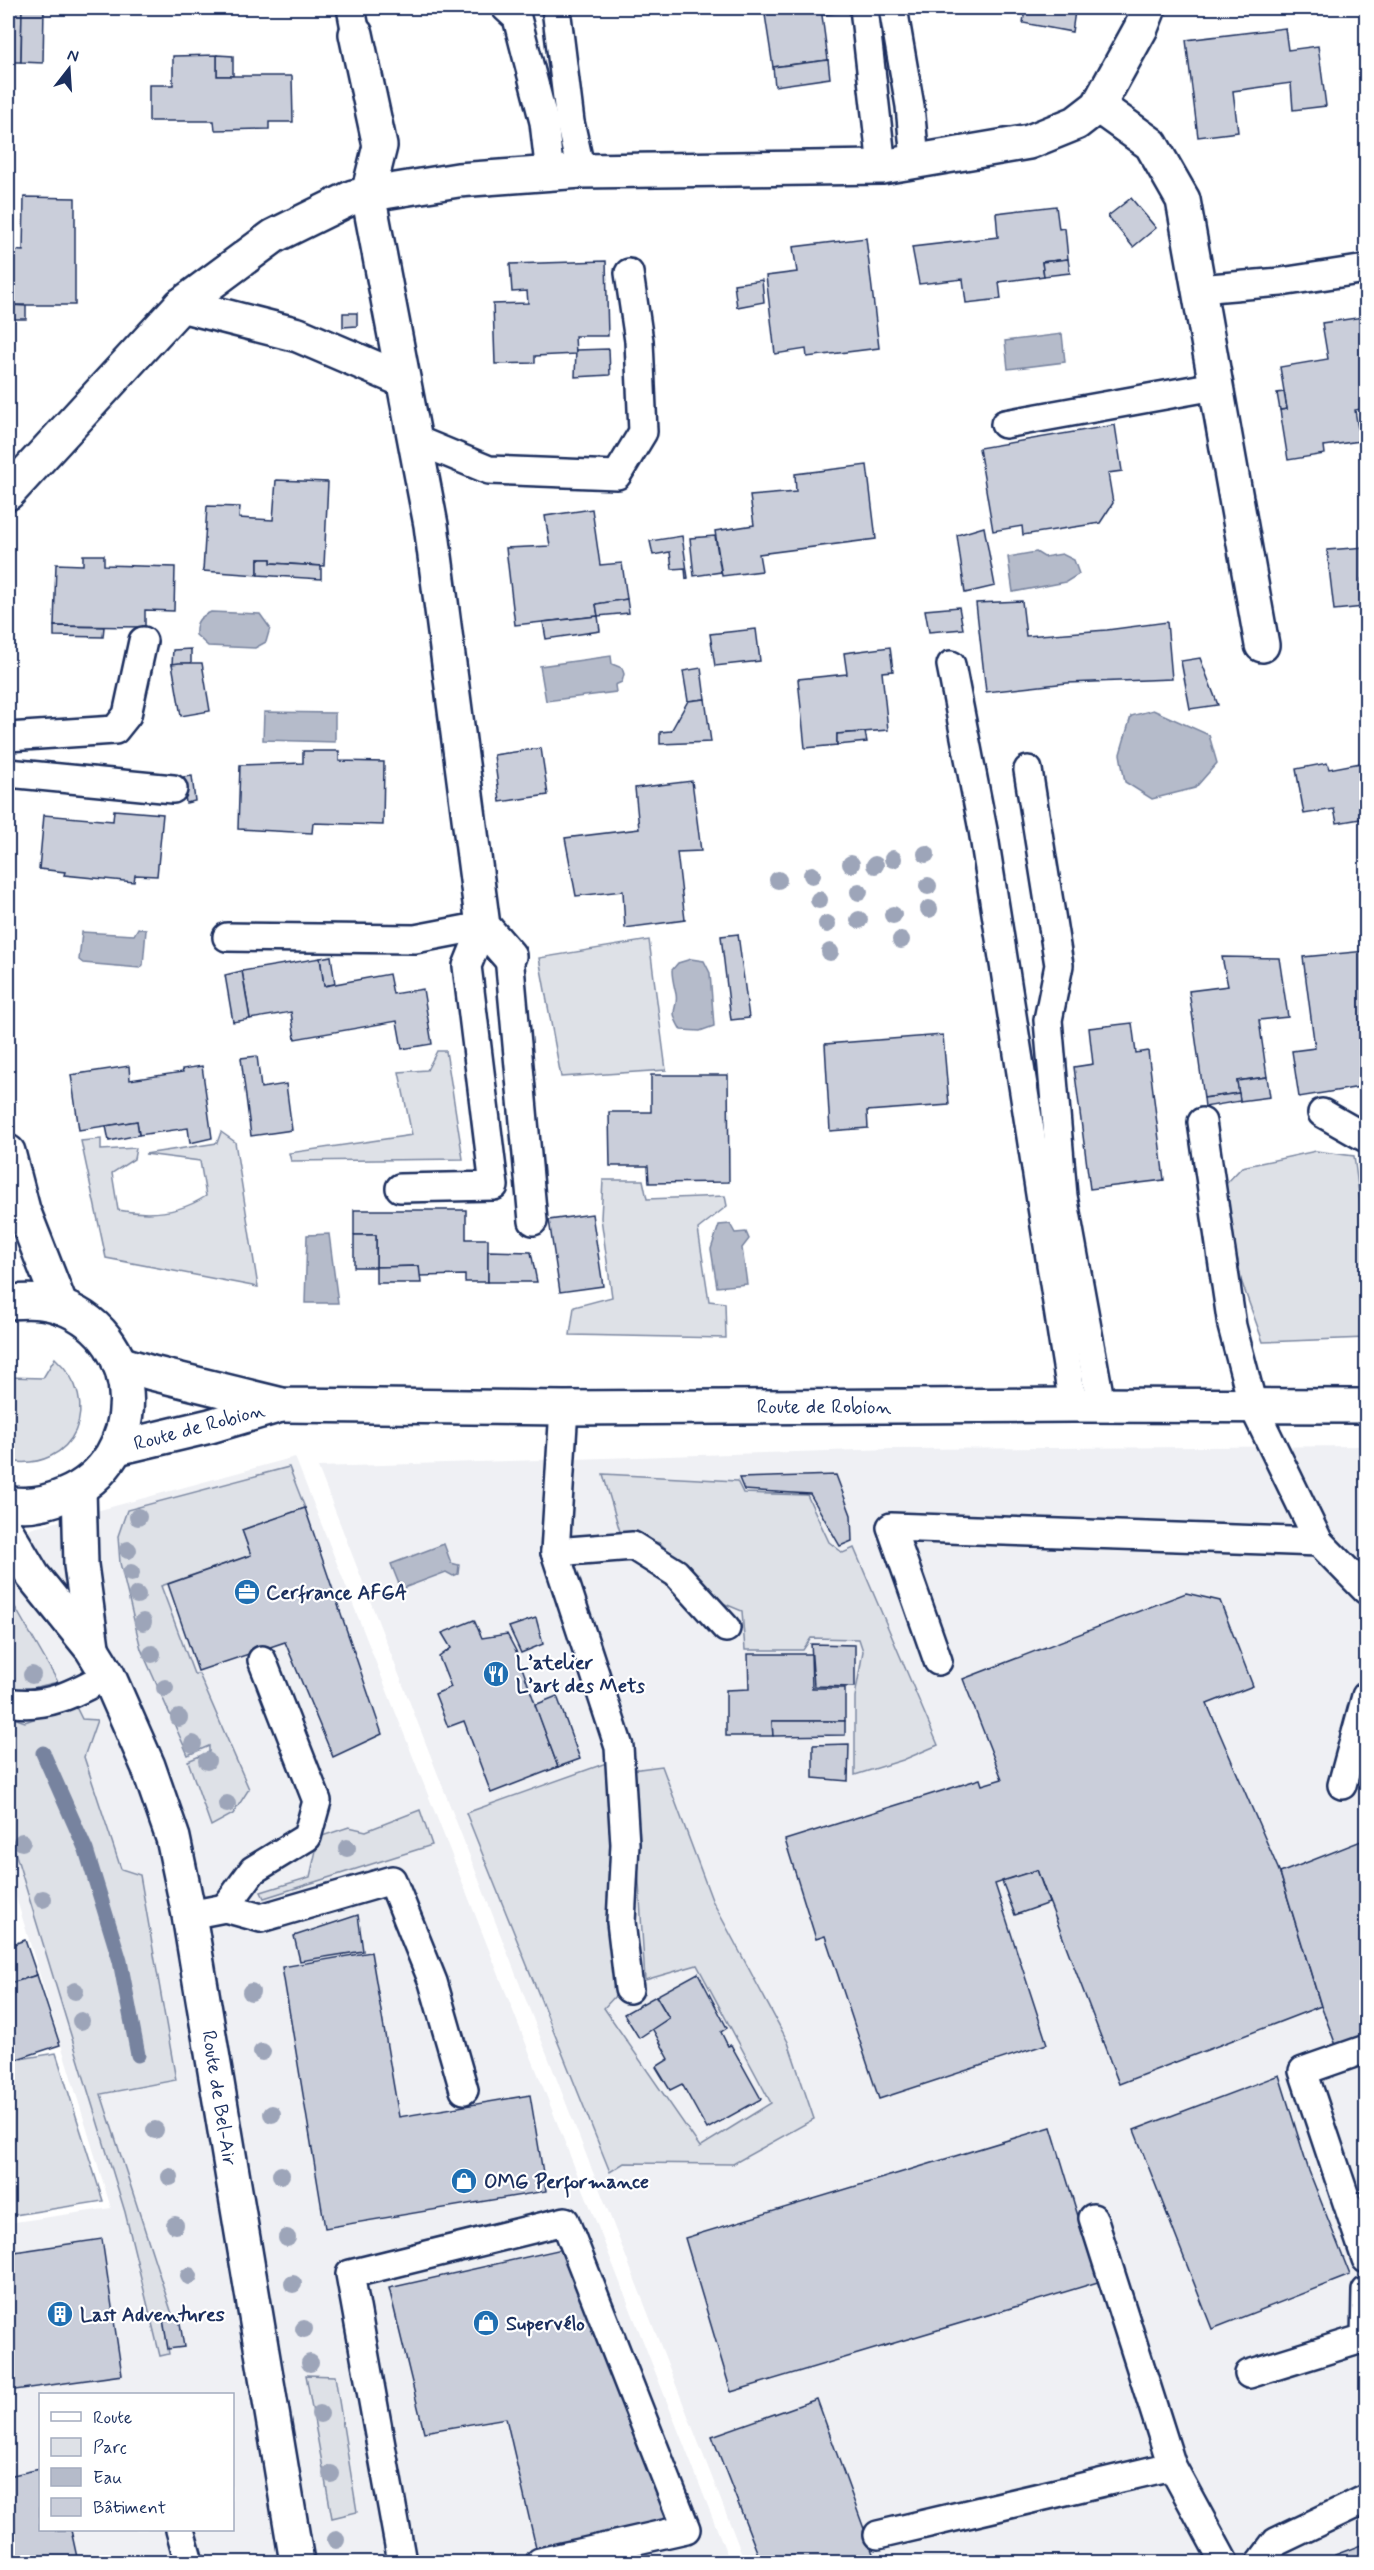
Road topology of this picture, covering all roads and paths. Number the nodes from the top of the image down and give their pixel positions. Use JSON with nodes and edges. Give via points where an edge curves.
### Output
{"nodes":[{"id":1,"x":506,"y":8,"type":"edge"},
{"id":2,"x":556,"y":8,"type":"edge"},
{"id":3,"x":864,"y":8,"type":"edge"},
{"id":4,"x":893,"y":8,"type":"edge"},
{"id":5,"x":1149,"y":8,"type":"edge"},
{"id":6,"x":354,"y":21,"type":"edge"},
{"id":7,"x":1098,"y":106,"type":"junction"},
{"id":8,"x":915,"y":160,"type":"junction"},
{"id":9,"x":882,"y":167,"type":"junction"},
{"id":10,"x":565,"y":173,"type":"junction"},
{"id":11,"x":368,"y":194,"type":"junction"},
{"id":12,"x":1366,"y":269,"type":"edge"},
{"id":13,"x":629,"y":273,"type":"dead end"},
{"id":14,"x":1198,"y":289,"type":"junction"},
{"id":15,"x":181,"y":305,"type":"junction"},
{"id":16,"x":403,"y":380,"type":"junction"},
{"id":17,"x":1215,"y":386,"type":"junction"},
{"id":18,"x":1005,"y":424,"type":"dead end"},
{"id":19,"x":414,"y":439,"type":"junction"},
{"id":20,"x":8,"y":493,"type":"edge"},
{"id":21,"x":142,"y":641,"type":"dead end"},
{"id":22,"x":1262,"y":645,"type":"dead end"},
{"id":23,"x":951,"y":665,"type":"dead end"},
{"id":24,"x":8,"y":737,"type":"edge"},
{"id":25,"x":1028,"y":770,"type":"dead end"},
{"id":26,"x":8,"y":773,"type":"edge"},
{"id":27,"x":173,"y":789,"type":"dead end"},
{"id":28,"x":483,"y":926,"type":"junction"},
{"id":29,"x":228,"y":938,"type":"dead end"},
{"id":30,"x":509,"y":956,"type":"joint"},
{"id":31,"x":1322,"y":1113,"type":"dead end"},
{"id":32,"x":1202,"y":1122,"type":"dead end"},
{"id":33,"x":1366,"y":1138,"type":"edge"},
{"id":34,"x":8,"y":1152,"type":"edge"},
{"id":35,"x":400,"y":1188,"type":"dead end"},
{"id":36,"x":533,"y":1221,"type":"dead end"},
{"id":37,"x":8,"y":1302,"type":"edge"},
{"id":38,"x":62,"y":1307,"type":"junction"},
{"id":39,"x":119,"y":1363,"type":"junction"},
{"id":40,"x":282,"y":1405,"type":"junction"},
{"id":41,"x":1087,"y":1405,"type":"junction"},
{"id":42,"x":1253,"y":1406,"type":"junction"},
{"id":43,"x":1366,"y":1407,"type":"edge"},
{"id":44,"x":564,"y":1408,"type":"junction"},
{"id":45,"x":117,"y":1448,"type":"junction"},
{"id":46,"x":80,"y":1489,"type":"junction"},
{"id":47,"x":8,"y":1503,"type":"edge"},
{"id":48,"x":8,"y":1534,"type":"edge"},
{"id":49,"x":1319,"y":1542,"type":"junction"},
{"id":50,"x":555,"y":1552,"type":"junction"},
{"id":51,"x":1366,"y":1590,"type":"edge"},
{"id":52,"x":726,"y":1628,"type":"dead end"},
{"id":53,"x":262,"y":1660,"type":"dead end"},
{"id":54,"x":938,"y":1661,"type":"dead end"},
{"id":55,"x":100,"y":1662,"type":"junction"},
{"id":56,"x":1366,"y":1696,"type":"edge"},
{"id":57,"x":8,"y":1702,"type":"edge"},
{"id":58,"x":1342,"y":1785,"type":"dead end"},
{"id":59,"x":225,"y":1908,"type":"junction"},
{"id":60,"x":189,"y":1915,"type":"junction"},
{"id":61,"x":629,"y":1989,"type":"dead end"},
{"id":62,"x":1366,"y":2049,"type":"edge"},
{"id":63,"x":464,"y":2090,"type":"dead end"},
{"id":64,"x":1093,"y":2218,"type":"dead end"},
{"id":65,"x":1366,"y":2259,"type":"edge"},
{"id":66,"x":1366,"y":2291,"type":"edge"},
{"id":67,"x":1249,"y":2374,"type":"dead end"},
{"id":68,"x":1172,"y":2466,"type":"junction"},
{"id":69,"x":1366,"y":2499,"type":"edge"},
{"id":70,"x":181,"y":2531,"type":"edge"},
{"id":71,"x":878,"y":2535,"type":"dead end"},
{"id":72,"x":1274,"y":2556,"type":"edge"},
{"id":73,"x":189,"y":2562,"type":"edge"},
{"id":74,"x":297,"y":2562,"type":"edge"},
{"id":75,"x":402,"y":2562,"type":"edge"},
{"id":76,"x":540,"y":2562,"type":"edge"},
{"id":77,"x":1224,"y":2562,"type":"edge"}],
"edges":[{"from":1,"to":10,"type":"lane","via":[[517,18],[544,122]]},
{"from":2,"to":10,"type":"lane","via":[[570,122]]},
{"from":3,"to":9,"type":"lane"},
{"from":4,"to":8,"type":"lane"},
{"from":5,"to":7,"type":"street"},
{"from":6,"to":11,"type":"street","via":[[380,146]]},
{"from":7,"to":8,"type":"street","via":[[1076,123],[1029,142]]},
{"from":7,"to":14,"type":"street","via":[[1151,144],[1183,200]]},
{"from":8,"to":9,"type":"street"},
{"from":9,"to":10,"type":"street"},
{"from":10,"to":11,"type":"street","via":[[458,180]]},
{"from":11,"to":15,"type":"street","via":[[353,197],[274,236]]},
{"from":11,"to":16,"type":"street"},
{"from":12,"to":14,"type":"lane"},
{"from":13,"to":19,"type":"lane","via":[[639,341],[643,432],[617,475],[489,470]]},
{"from":14,"to":17,"type":"street"},
{"from":15,"to":16,"type":"street","via":[[298,335]]},
{"from":15,"to":20,"type":"street"},
{"from":16,"to":19,"type":"street"},
{"from":17,"to":18,"type":"lane"},
{"from":17,"to":22,"type":"street"},
{"from":19,"to":28,"type":"street","via":[[430,525]]},
{"from":21,"to":24,"type":"lane","via":[[127,715],[116,730]]},
{"from":23,"to":41,"type":"lane"},
{"from":25,"to":41,"type":"lane","via":[[1059,965],[1048,1020]]},
{"from":26,"to":27,"type":"lane"},
{"from":28,"to":29,"type":"lane","via":[[415,939]]},
{"from":28,"to":30,"type":"street"},
{"from":28,"to":35,"type":"lane","via":[[467,966],[494,1186]]},
{"from":30,"to":36,"type":"lane"},
{"from":31,"to":33,"type":"lane"},
{"from":32,"to":42,"type":"lane","via":[[1232,1326]]},
{"from":34,"to":38,"type":"street","via":[[23,1210]]},
{"from":37,"to":38,"type":"street","via":[[34,1301]]},
{"from":38,"to":39,"type":"street","via":[[86,1320]]},
{"from":39,"to":40,"type":"street","name":"Route de Robion"},
{"from":39,"to":45,"type":"street","via":[[127,1391],[126,1420]]},
{"from":40,"to":44,"type":"street","name":"Route de Robion"},
{"from":40,"to":45,"type":"street","name":"Route de Robion"},
{"from":41,"to":42,"type":"street","name":"Route de Robion"},
{"from":41,"to":44,"type":"street","name":"Route de Robion"},
{"from":42,"to":43,"type":"street","name":"Route de Robion"},
{"from":42,"to":49,"type":"lane"},
{"from":44,"to":50,"type":"lane"},
{"from":45,"to":46,"type":"street","via":[[107,1464]]},
{"from":46,"to":47,"type":"street","via":[[49,1502]]},
{"from":46,"to":55,"type":"street","name":"Route de Bel-Air","via":[[81,1565]]},
{"from":48,"to":55,"type":"street","name":"Route de Bel-Air","via":[[33,1576]]},
{"from":49,"to":51,"type":"lane"},
{"from":49,"to":54,"type":"lane","via":[[891,1527]]},
{"from":50,"to":52,"type":"lane","via":[[633,1546],[676,1573]]},
{"from":50,"to":61,"type":"lane","via":[[619,1747],[625,1844],[621,1922]]},
{"from":53,"to":59,"type":"lane","via":[[317,1801],[307,1837],[253,1870]]},
{"from":55,"to":57,"type":"lane","via":[[58,1701],[26,1705]]},
{"from":55,"to":60,"type":"street","name":"Route de Bel-Air","via":[[148,1766],[173,1838]]},
{"from":56,"to":58,"type":"lane"},
{"from":59,"to":60,"type":"lane"},
{"from":59,"to":63,"type":"lane","via":[[261,1918],[392,1880],[433,1982]]},
{"from":60,"to":74,"type":"street","name":"Route de Bel-Air"},
{"from":62,"to":65,"type":"lane","via":[[1303,2071]]},
{"from":64,"to":68,"type":"lane"},
{"from":66,"to":67,"type":"lane","via":[[1365,2338]]},
{"from":68,"to":71,"type":"lane"},
{"from":68,"to":77,"type":"lane"},
{"from":69,"to":72,"type":"lane"},
{"from":70,"to":73,"type":"lane"},
{"from":75,"to":76,"type":"lane","via":[[350,2274],[565,2221],[686,2529]]}]}
